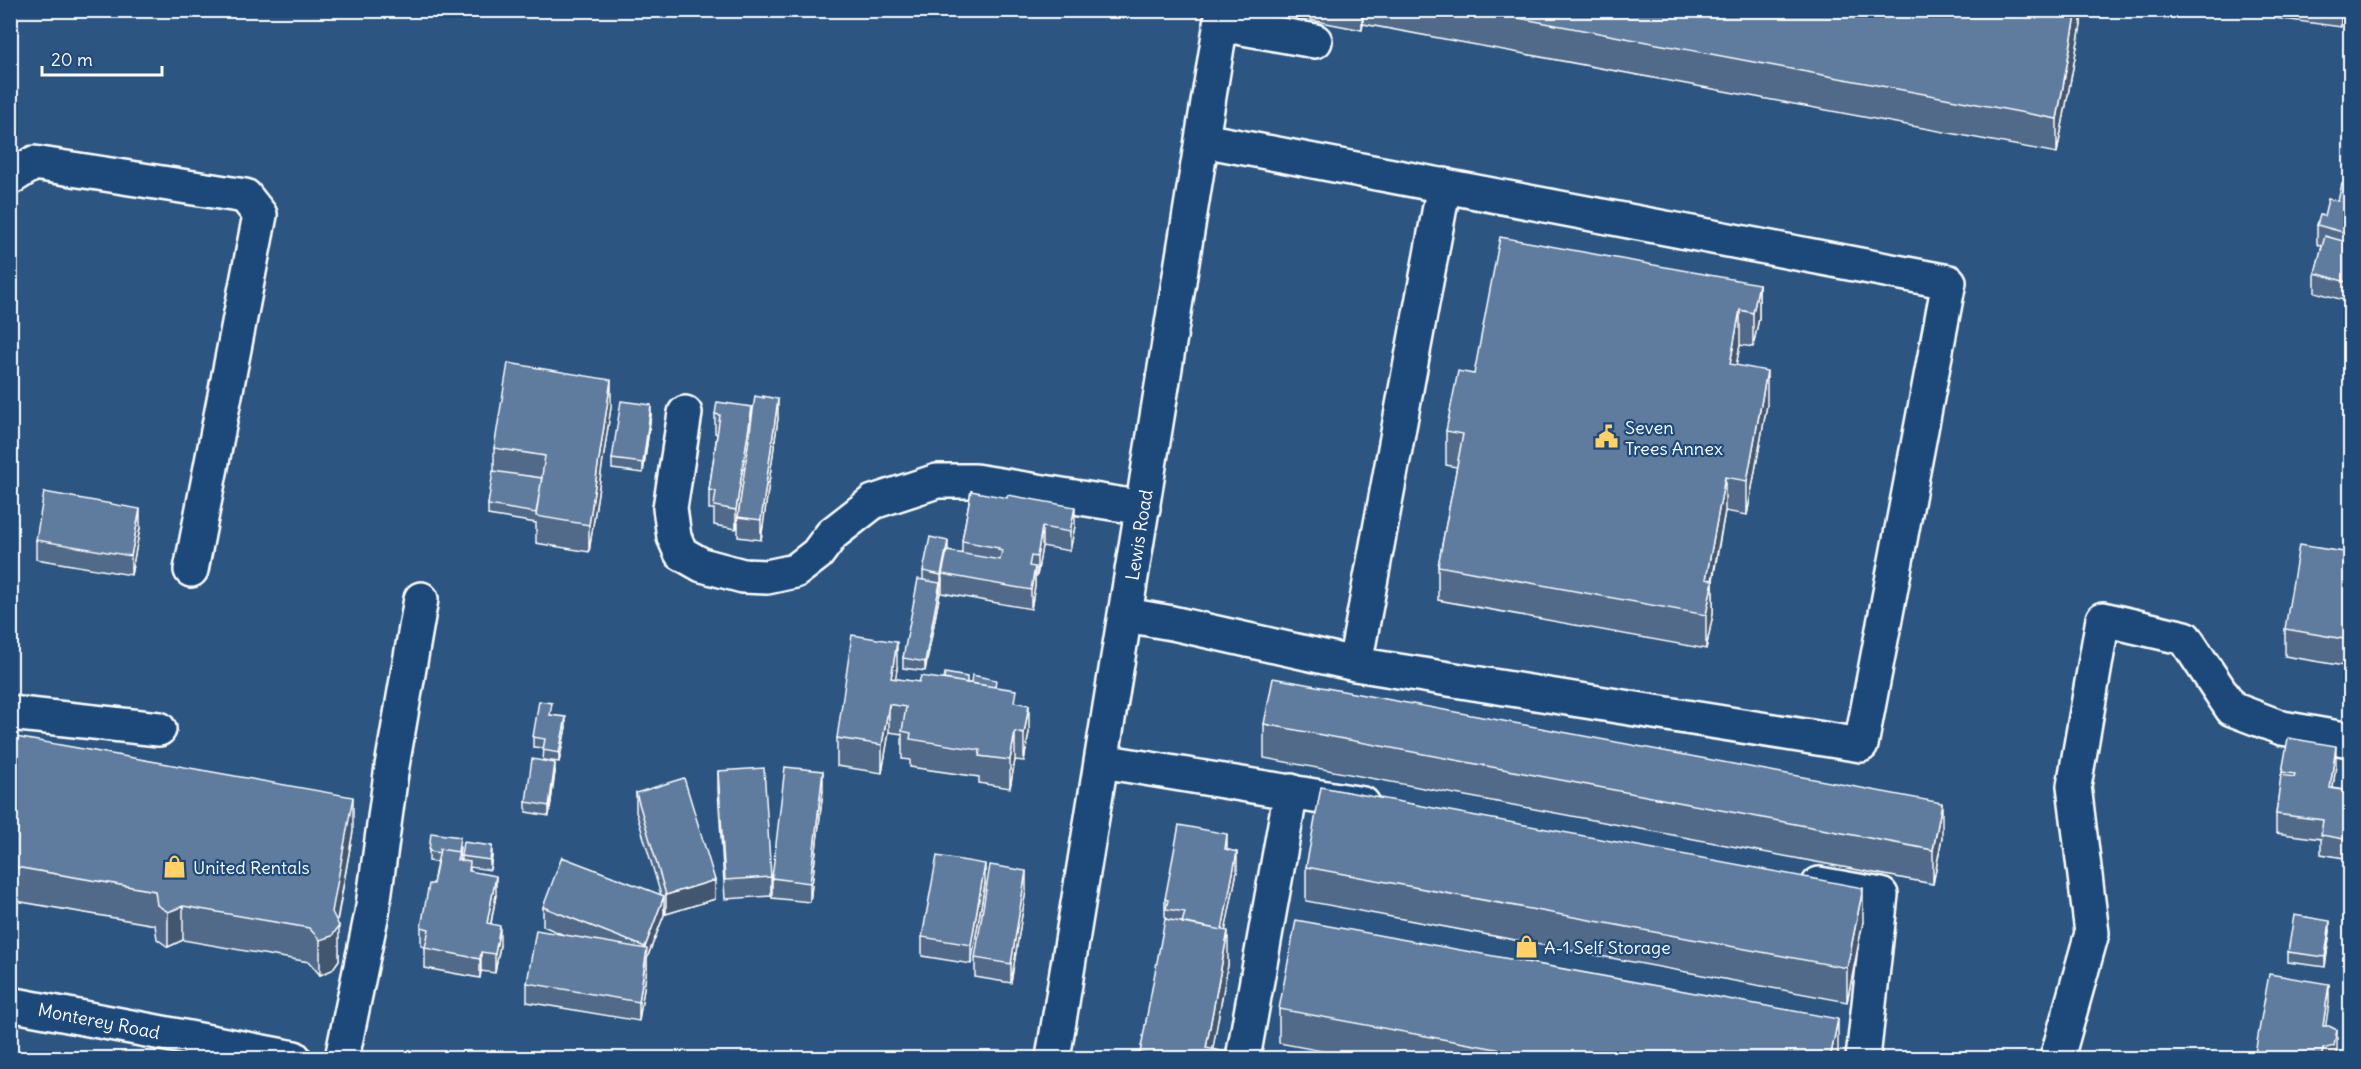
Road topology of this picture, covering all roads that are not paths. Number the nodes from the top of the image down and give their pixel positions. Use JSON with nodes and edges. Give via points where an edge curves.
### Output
{"nodes":[{"id":1,"x":1222,"y":17,"type":"edge"},
{"id":2,"x":1315,"y":41,"type":"dead end"},
{"id":3,"x":1203,"y":140,"type":"junction"},
{"id":4,"x":10,"y":178,"type":"edge"},
{"id":5,"x":1444,"y":185,"type":"junction"},
{"id":6,"x":685,"y":413,"type":"dead end"},
{"id":7,"x":1143,"y":508,"type":"junction"},
{"id":8,"x":191,"y":570,"type":"dead end"},
{"id":9,"x":421,"y":599,"type":"dead end"},
{"id":10,"x":1126,"y":615,"type":"junction"},
{"id":11,"x":1355,"y":664,"type":"junction"},
{"id":12,"x":10,"y":713,"type":"edge"},
{"id":13,"x":159,"y":729,"type":"dead end"},
{"id":14,"x":2350,"y":740,"type":"edge"},
{"id":15,"x":1102,"y":761,"type":"junction"},
{"id":16,"x":1291,"y":791,"type":"junction"},
{"id":17,"x":1397,"y":810,"type":"edge"},
{"id":18,"x":1787,"y":878,"type":"edge"},
{"id":19,"x":10,"y":1004,"type":"edge"},
{"id":20,"x":294,"y":1059,"type":"edge"},
{"id":21,"x":342,"y":1059,"type":"edge"},
{"id":22,"x":1053,"y":1059,"type":"edge"},
{"id":23,"x":1243,"y":1059,"type":"edge"},
{"id":24,"x":1863,"y":1059,"type":"edge"},
{"id":25,"x":2057,"y":1059,"type":"edge"}],
"edges":[{"from":1,"to":2,"type":"street"},
{"from":1,"to":3,"type":"street","name":"Lewis Road"},
{"from":3,"to":5,"type":"street"},
{"from":3,"to":7,"type":"street","name":"Lewis Road"},
{"from":4,"to":8,"type":"street","via":[[34,163],[244,195],[260,215]]},
{"from":5,"to":11,"type":"street"},
{"from":5,"to":11,"type":"street","via":[[1949,282],[1861,745]]},
{"from":6,"to":7,"type":"street","via":[[670,508],[674,537],[681,553],[702,565],[743,576],[767,578],[795,571],[817,554],[832,534],[873,502],[937,482],[975,481]]},
{"from":7,"to":10,"type":"street","name":"Lewis Road"},
{"from":9,"to":21,"type":"street","via":[[372,912]]},
{"from":10,"to":11,"type":"street"},
{"from":10,"to":15,"type":"street","name":"Lewis Road"},
{"from":12,"to":13,"type":"street"},
{"from":14,"to":25,"type":"street","via":[[2282,728],[2232,708],[2186,638],[2103,619],[2074,786],[2092,933]]},
{"from":15,"to":16,"type":"street"},
{"from":15,"to":22,"type":"street","name":"Lewis Road"},
{"from":16,"to":17,"type":"street"},
{"from":16,"to":23,"type":"street"},
{"from":18,"to":24,"type":"street","via":[[1881,895]]},
{"from":19,"to":20,"type":"street","name":"Monterey Road"}]}
